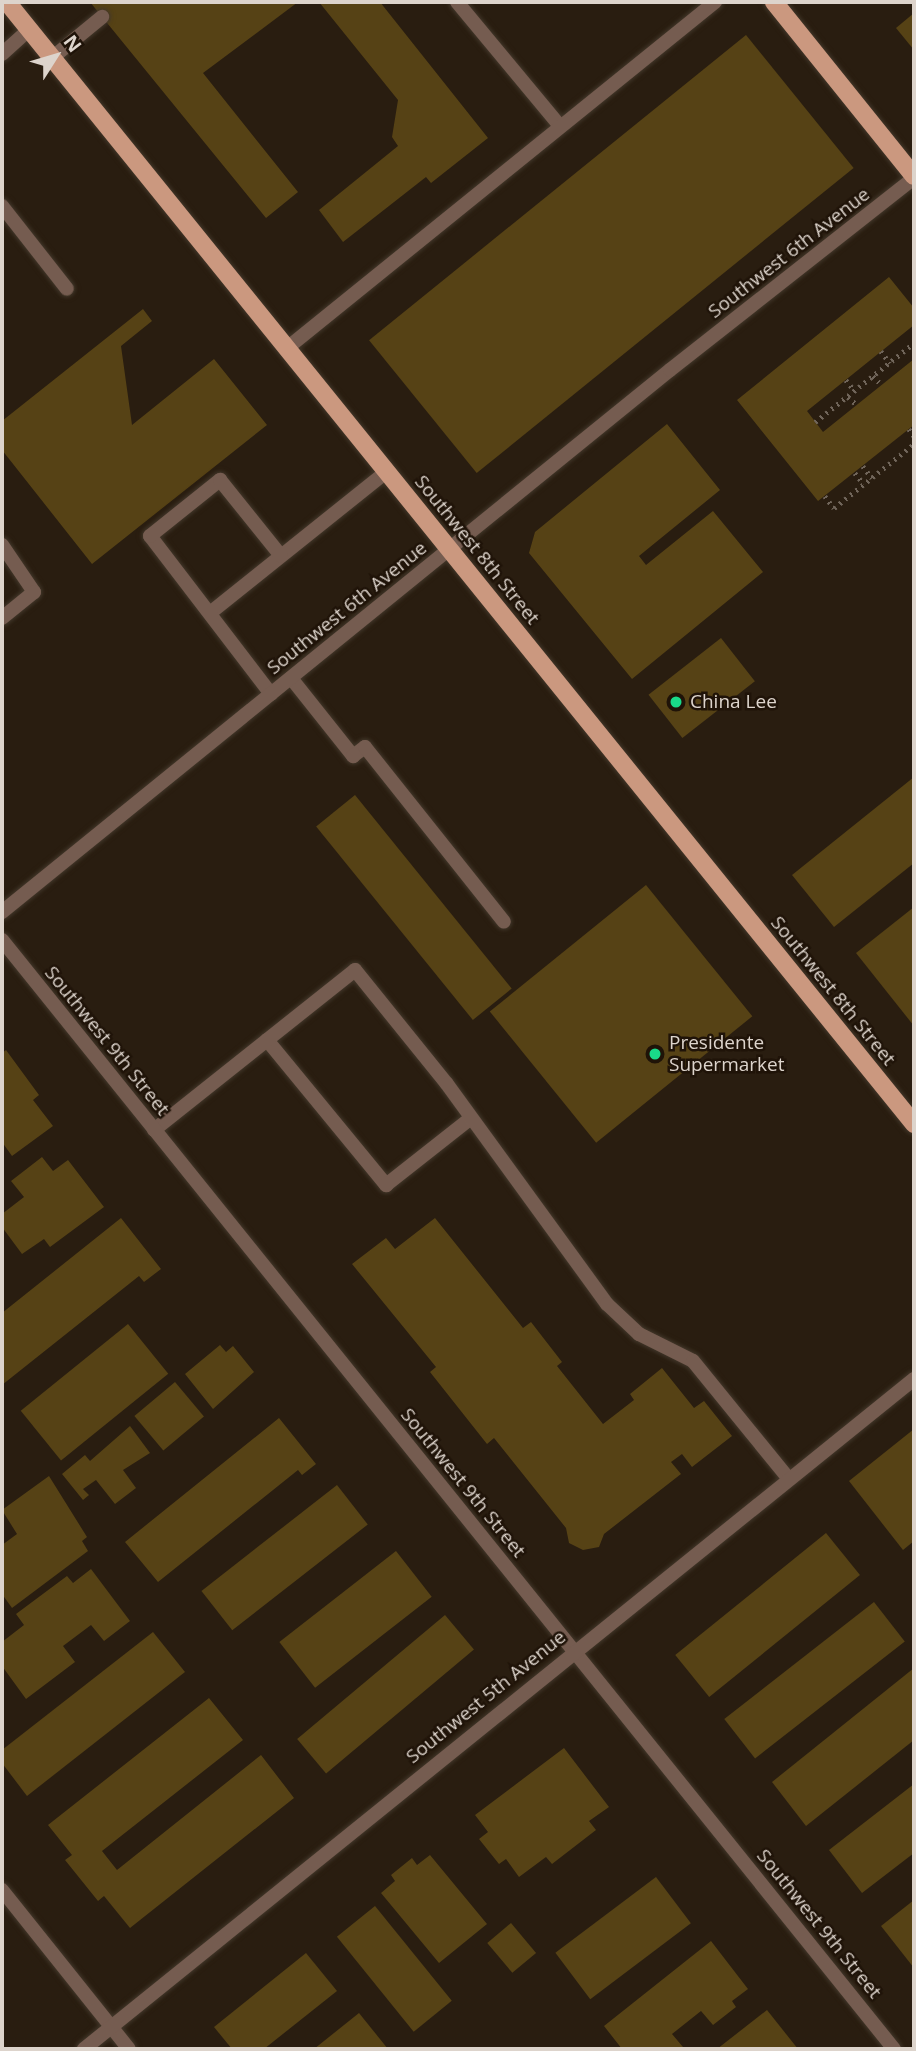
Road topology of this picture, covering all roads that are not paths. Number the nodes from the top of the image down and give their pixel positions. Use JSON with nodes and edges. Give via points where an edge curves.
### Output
{"nodes":[{"id":1,"x":7,"y":2,"type":"edge"},
{"id":2,"x":457,"y":2,"type":"edge"},
{"id":3,"x":715,"y":2,"type":"edge"},
{"id":4,"x":775,"y":2,"type":"edge"},
{"id":5,"x":102,"y":16,"type":"dead end"},
{"id":6,"x":29,"y":30,"type":"junction"},
{"id":7,"x":2,"y":54,"type":"edge"},
{"id":8,"x":52,"y":58,"type":"junction"},
{"id":9,"x":560,"y":126,"type":"junction"},
{"id":10,"x":914,"y":177,"type":"edge"},
{"id":11,"x":2,"y":206,"type":"edge"},
{"id":12,"x":67,"y":289,"type":"dead end"},
{"id":13,"x":286,"y":349,"type":"junction"},
{"id":14,"x":386,"y":472,"type":"junction"},
{"id":15,"x":2,"y":545,"type":"edge"},
{"id":16,"x":450,"y":549,"type":"junction"},
{"id":17,"x":281,"y":556,"type":"junction"},
{"id":18,"x":210,"y":613,"type":"junction"},
{"id":19,"x":2,"y":618,"type":"edge"},
{"id":20,"x":291,"y":678,"type":"junction"},
{"id":21,"x":271,"y":694,"type":"junction"},
{"id":22,"x":2,"y":912,"type":"edge"},
{"id":23,"x":504,"y":922,"type":"dead end"},
{"id":24,"x":2,"y":940,"type":"edge"},
{"id":25,"x":267,"y":1040,"type":"junction"},
{"id":26,"x":470,"y":1119,"type":"junction"},
{"id":27,"x":914,"y":1124,"type":"edge"},
{"id":28,"x":154,"y":1130,"type":"junction"},
{"id":29,"x":914,"y":1379,"type":"edge"},
{"id":30,"x":789,"y":1479,"type":"junction"},
{"id":31,"x":573,"y":1650,"type":"junction"},
{"id":32,"x":2,"y":1890,"type":"edge"},
{"id":33,"x":112,"y":2027,"type":"junction"},
{"id":34,"x":84,"y":2049,"type":"edge"},
{"id":35,"x":130,"y":2049,"type":"edge"},
{"id":36,"x":894,"y":2049,"type":"edge"}],
"edges":[{"from":1,"to":6,"type":"main road","name":"Southwest 8th Street"},
{"from":2,"to":9,"type":"street"},
{"from":3,"to":9,"type":"street"},
{"from":4,"to":10,"type":"main road"},
{"from":5,"to":8,"type":"street"},
{"from":6,"to":7,"type":"street"},
{"from":6,"to":8,"type":"main road","name":"Southwest 8th Street"},
{"from":8,"to":13,"type":"main road","name":"Southwest 8th Street"},
{"from":9,"to":13,"type":"street"},
{"from":10,"to":16,"type":"street","name":"Southwest 6th Avenue"},
{"from":11,"to":12,"type":"street"},
{"from":13,"to":14,"type":"main road","name":"Southwest 8th Street"},
{"from":14,"to":16,"type":"main road","name":"Southwest 8th Street"},
{"from":14,"to":17,"type":"street"},
{"from":15,"to":19,"type":"street","via":[[34,592]]},
{"from":16,"to":20,"type":"street","name":"Southwest 6th Avenue"},
{"from":16,"to":27,"type":"main road","name":"Southwest 8th Street"},
{"from":17,"to":18,"type":"street"},
{"from":17,"to":18,"type":"street","via":[[220,480],[150,536]]},
{"from":18,"to":21,"type":"street"},
{"from":20,"to":21,"type":"street","name":"Southwest 6th Avenue"},
{"from":20,"to":23,"type":"street","via":[[353,757],[365,747]]},
{"from":21,"to":22,"type":"street","name":"Southwest 6th Avenue"},
{"from":24,"to":28,"type":"street","name":"Southwest 9th Street"},
{"from":25,"to":26,"type":"street","via":[[386,1185]]},
{"from":25,"to":26,"type":"street","via":[[355,970]]},
{"from":25,"to":28,"type":"street"},
{"from":26,"to":30,"type":"street","via":[[623,1323],[693,1361]]},
{"from":28,"to":31,"type":"street","name":"Southwest 9th Street"},
{"from":29,"to":30,"type":"street","name":"Southwest 5th Avenue"},
{"from":30,"to":31,"type":"street","name":"Southwest 5th Avenue"},
{"from":31,"to":33,"type":"street","name":"Southwest 5th Avenue"},
{"from":31,"to":36,"type":"street","name":"Southwest 9th Street"},
{"from":32,"to":33,"type":"street"},
{"from":33,"to":34,"type":"street","name":"Southwest 5th Avenue"},
{"from":33,"to":35,"type":"street"}]}
